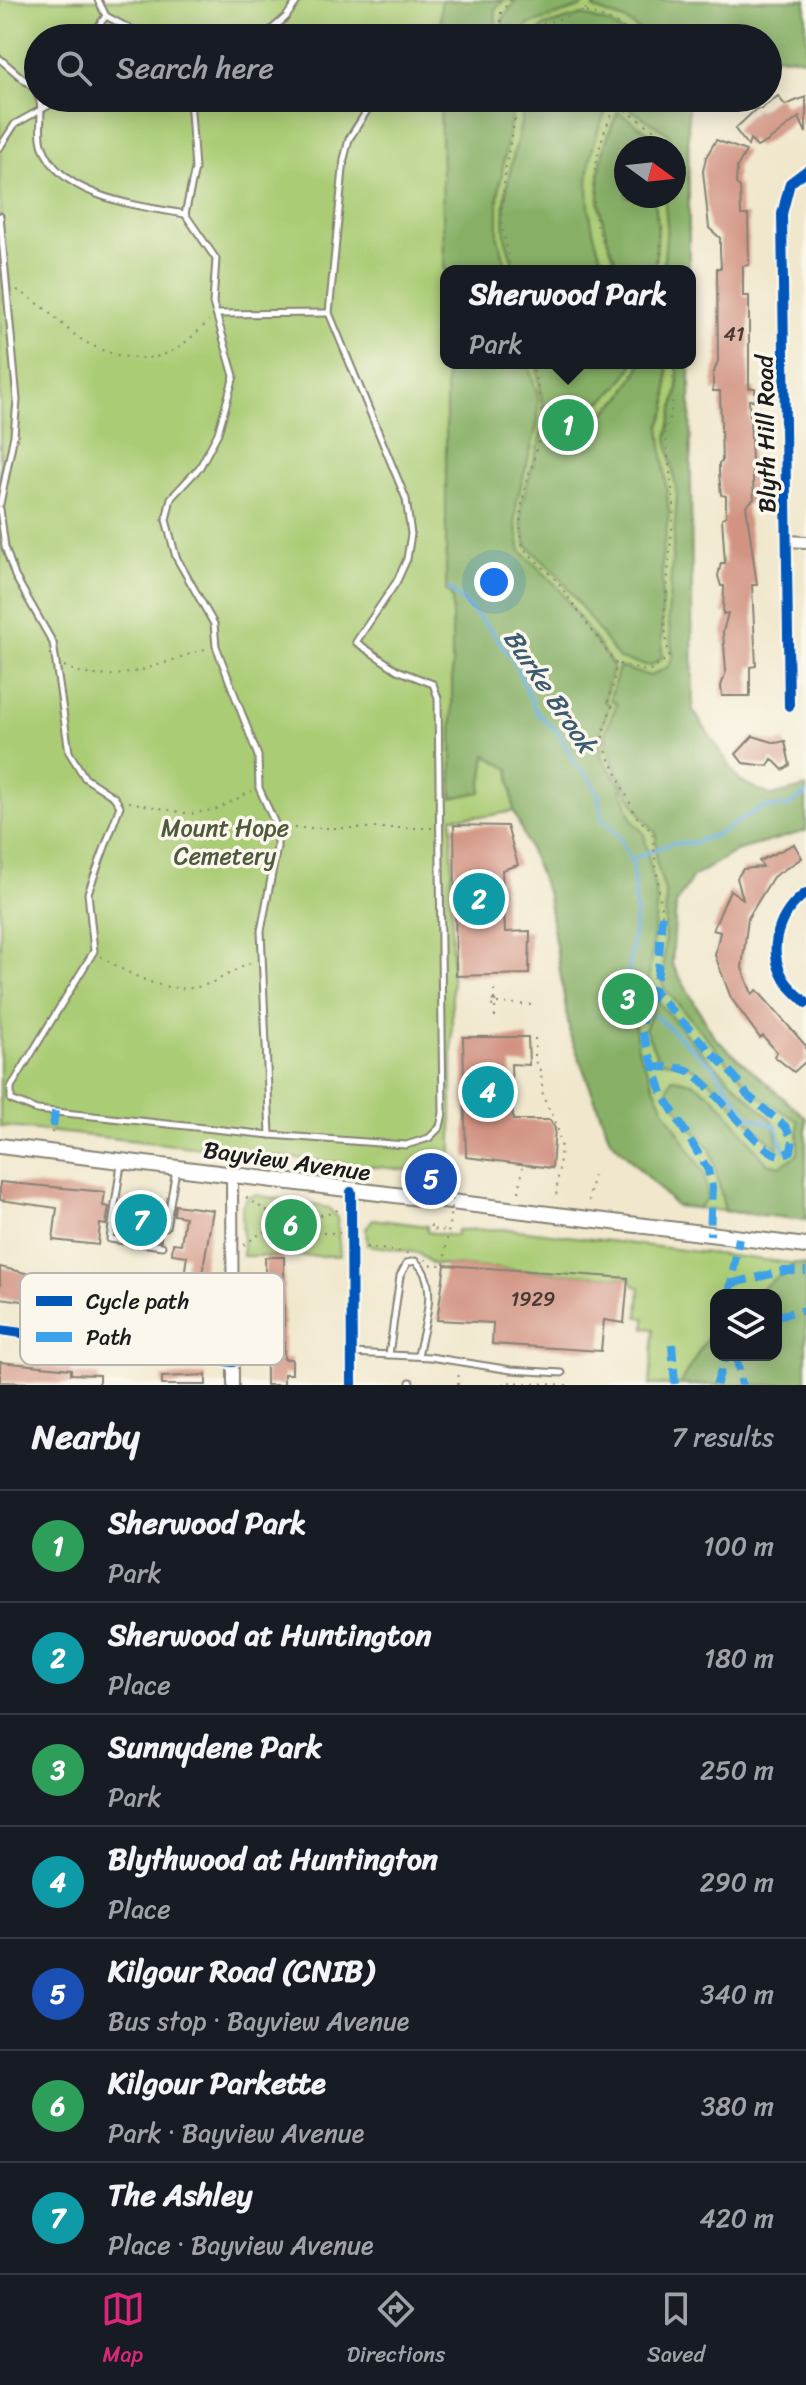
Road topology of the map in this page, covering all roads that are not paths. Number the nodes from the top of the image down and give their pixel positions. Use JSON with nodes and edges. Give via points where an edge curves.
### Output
{"nodes":[{"id":1,"x":98,"y":0,"type":"edge"},
{"id":2,"x":298,"y":0,"type":"edge"},
{"id":3,"x":106,"y":16,"type":"junction"},
{"id":4,"x":100,"y":24,"type":"edge"},
{"id":5,"x":121,"y":24,"type":"edge"},
{"id":6,"x":278,"y":24,"type":"edge"},
{"id":7,"x":0,"y":59,"type":"edge"},
{"id":8,"x":24,"y":80,"type":"edge"},
{"id":9,"x":34,"y":112,"type":"edge"},
{"id":10,"x":42,"y":112,"type":"edge"},
{"id":11,"x":191,"y":112,"type":"edge"},
{"id":12,"x":366,"y":112,"type":"edge"},
{"id":13,"x":0,"y":147,"type":"edge"},
{"id":14,"x":806,"y":171,"type":"edge"},
{"id":15,"x":185,"y":214,"type":"junction"},
{"id":16,"x":0,"y":216,"type":"edge"},
{"id":17,"x":329,"y":313,"type":"junction"},
{"id":18,"x":216,"y":314,"type":"junction"},
{"id":19,"x":0,"y":506,"type":"edge"},
{"id":20,"x":787,"y":541,"type":"junction"},
{"id":21,"x":806,"y":542,"type":"edge"},
{"id":22,"x":789,"y":706,"type":"dead end"},
{"id":23,"x":806,"y":893,"type":"edge"},
{"id":24,"x":806,"y":1003,"type":"edge"},
{"id":25,"x":270,"y":1135,"type":"junction"},
{"id":26,"x":0,"y":1146,"type":"edge"},
{"id":27,"x":121,"y":1163,"type":"junction"},
{"id":28,"x":176,"y":1169,"type":"junction"},
{"id":29,"x":232,"y":1175,"type":"junction"},
{"id":30,"x":351,"y":1192,"type":"junction"},
{"id":31,"x":166,"y":1227,"type":"dead end"},
{"id":32,"x":162,"y":1246,"type":"dead end"},
{"id":33,"x":806,"y":1246,"type":"edge"},
{"id":34,"x":233,"y":1273,"type":"edge"},
{"id":35,"x":0,"y":1330,"type":"edge"},
{"id":36,"x":20,"y":1333,"type":"edge"},
{"id":37,"x":352,"y":1353,"type":"junction"},
{"id":38,"x":389,"y":1355,"type":"junction"},
{"id":39,"x":418,"y":1356,"type":"junction"},
{"id":40,"x":562,"y":1373,"type":"dead end"},
{"id":41,"x":352,"y":1385,"type":"edge"}],
"edges":[{"from":1,"to":3,"type":"lane"},
{"from":2,"to":6,"type":"lane"},
{"from":3,"to":4,"type":"lane"},
{"from":3,"to":5,"type":"lane"},
{"from":7,"to":8,"type":"lane"},
{"from":9,"to":13,"type":"lane","via":[[15,124]]},
{"from":10,"to":15,"type":"lane","via":[[42,145],[60,173],[108,196]]},
{"from":11,"to":15,"type":"lane","via":[[195,169]]},
{"from":12,"to":17,"type":"lane","via":[[344,159]]},
{"from":14,"to":20,"type":"street","name":"Blyth Hill Road","via":[[790,183],[782,214]]},
{"from":15,"to":18,"type":"lane","via":[[216,259]]},
{"from":16,"to":19,"type":"lane","via":[[17,400]]},
{"from":17,"to":18,"type":"lane"},
{"from":17,"to":25,"type":"lane","via":[[406,499],[411,534],[397,581],[356,642],[397,670],[433,684],[438,698],[443,1113],[440,1127],[429,1138],[406,1145]]},
{"from":18,"to":25,"type":"lane","via":[[234,376],[229,399],[218,433],[200,467],[171,498],[166,520],[176,557],[214,624],[216,646],[258,756],[259,788],[277,828],[261,931]]},
{"from":19,"to":25,"type":"lane","via":[[15,576],[52,639],[69,752],[85,778],[120,804],[88,893],[94,951],[11,1087],[12,1101],[37,1110]]},
{"from":20,"to":21,"type":"street"},
{"from":20,"to":22,"type":"street","name":"Blyth Hill Road"},
{"from":23,"to":24,"type":"street","via":[[776,932],[784,980]]},
{"from":26,"to":27,"type":"main road","name":"Bayview Avenue"},
{"from":27,"to":28,"type":"main road","name":"Bayview Avenue"},
{"from":27,"to":32,"type":"lane","via":[[110,1239]]},
{"from":28,"to":29,"type":"main road","name":"Bayview Avenue"},
{"from":28,"to":31,"type":"lane"},
{"from":29,"to":30,"type":"main road","name":"Bayview Avenue"},
{"from":29,"to":34,"type":"street"},
{"from":30,"to":33,"type":"main road","name":"Bayview Avenue"},
{"from":30,"to":37,"type":"street"},
{"from":35,"to":36,"type":"street"},
{"from":37,"to":38,"type":"lane"},
{"from":37,"to":41,"type":"street"},
{"from":38,"to":39,"type":"lane"},
{"from":38,"to":39,"type":"lane","via":[[400,1276],[407,1263],[415,1261],[430,1283]]},
{"from":39,"to":40,"type":"lane"}]}
